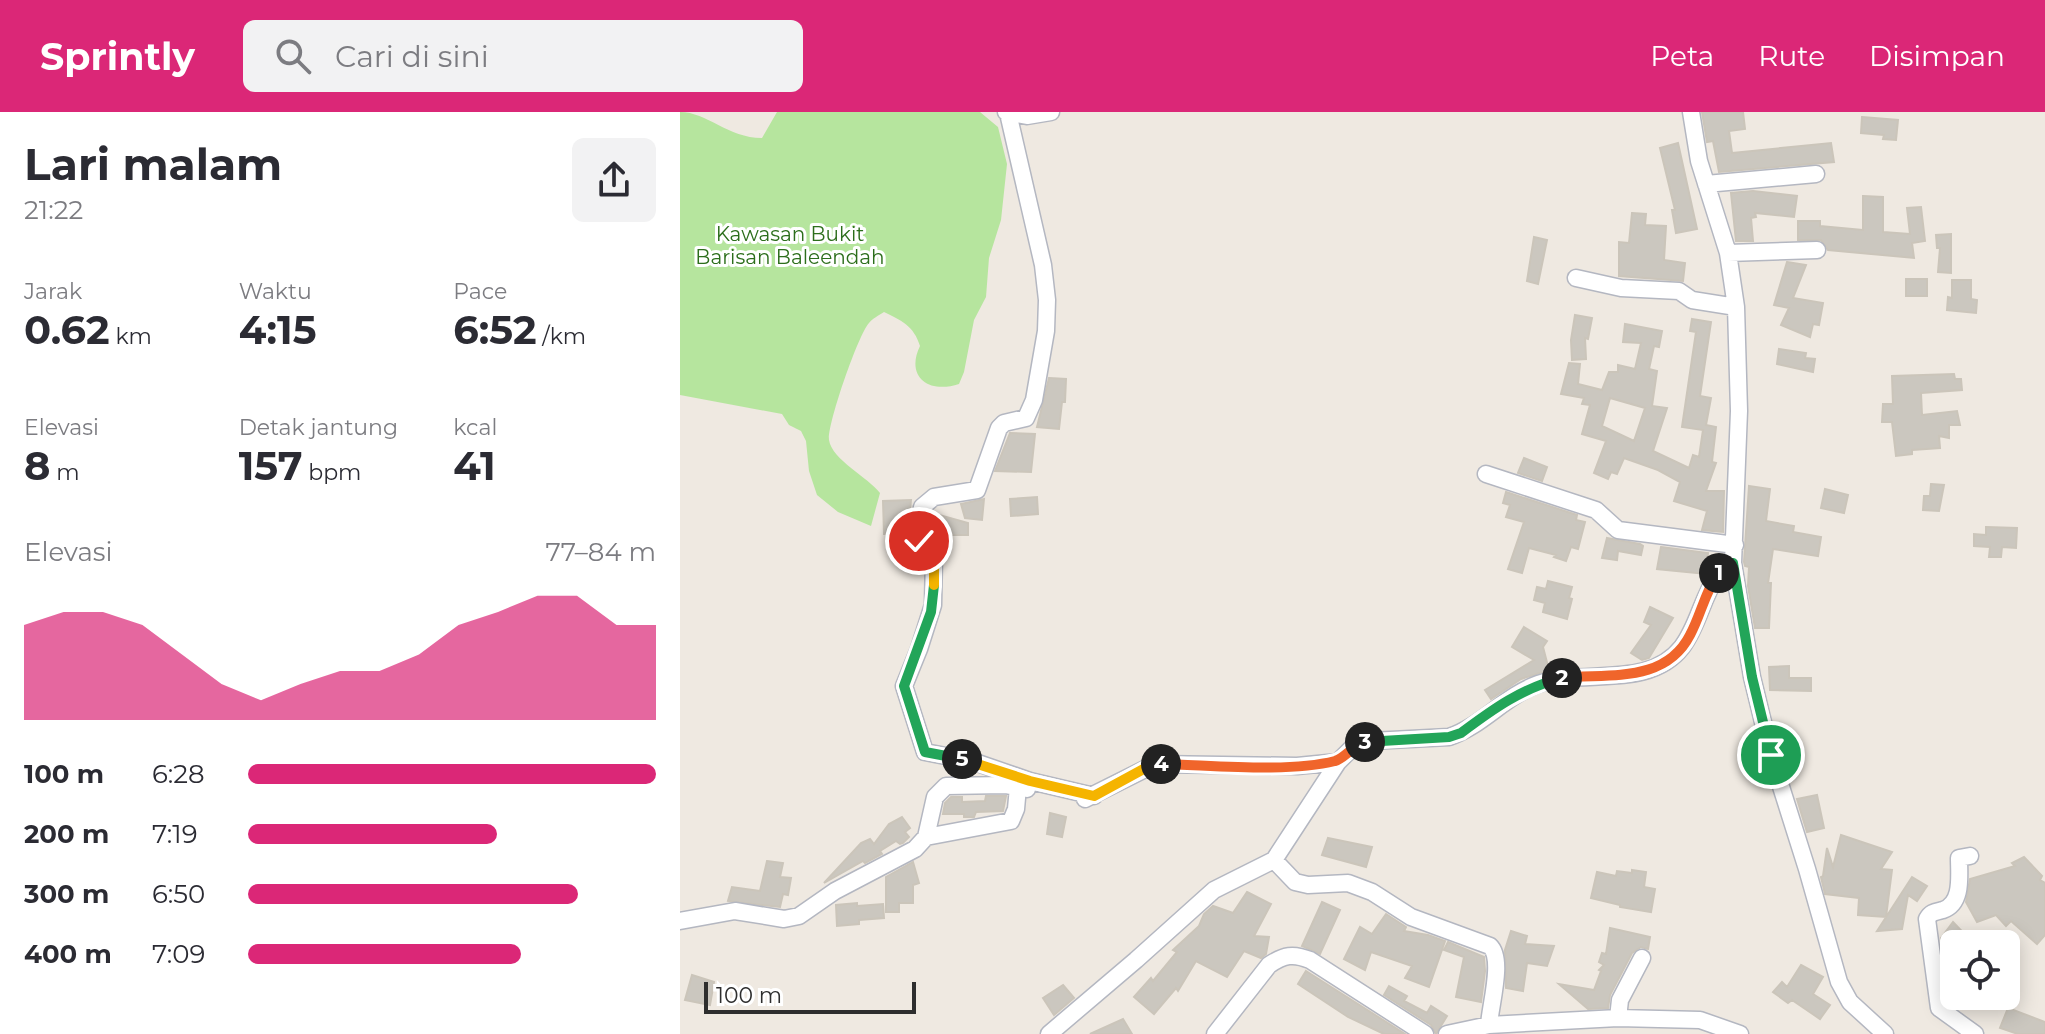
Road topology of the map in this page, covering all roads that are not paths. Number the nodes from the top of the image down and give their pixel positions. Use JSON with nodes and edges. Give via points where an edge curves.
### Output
{"nodes":[{"id":1,"x":1051,"y":112,"type":"edge"},
{"id":2,"x":1691,"y":112,"type":"edge"},
{"id":3,"x":1007,"y":113,"type":"edge"},
{"id":4,"x":1816,"y":174,"type":"dead end"},
{"id":5,"x":1706,"y":184,"type":"junction"},
{"id":6,"x":1817,"y":250,"type":"dead end"},
{"id":7,"x":1728,"y":253,"type":"junction"},
{"id":8,"x":1576,"y":278,"type":"dead end"},
{"id":9,"x":1736,"y":307,"type":"junction"},
{"id":10,"x":1486,"y":474,"type":"dead end"},
{"id":11,"x":1735,"y":545,"type":"junction"},
{"id":12,"x":1733,"y":563,"type":"junction"},
{"id":13,"x":1338,"y":762,"type":"junction"},
{"id":14,"x":1018,"y":787,"type":"junction"},
{"id":15,"x":1094,"y":796,"type":"junction"},
{"id":16,"x":926,"y":837,"type":"junction"},
{"id":17,"x":1970,"y":856,"type":"dead end"},
{"id":18,"x":1274,"y":860,"type":"junction"},
{"id":19,"x":680,"y":921,"type":"edge"},
{"id":20,"x":1642,"y":958,"type":"dead end"},
{"id":21,"x":1618,"y":1018,"type":"junction"},
{"id":22,"x":1489,"y":1025,"type":"junction"},
{"id":23,"x":1878,"y":1032,"type":"edge"},
{"id":24,"x":1049,"y":1034,"type":"edge"},
{"id":25,"x":1215,"y":1034,"type":"edge"},
{"id":26,"x":1425,"y":1034,"type":"edge"},
{"id":27,"x":1447,"y":1034,"type":"edge"},
{"id":28,"x":1740,"y":1034,"type":"edge"},
{"id":29,"x":1975,"y":1034,"type":"edge"}],
"edges":[{"from":1,"to":3,"type":"street"},
{"from":2,"to":5,"type":"street"},
{"from":3,"to":15,"type":"street","via":[[1047,300],[1034,400],[1026,418],[999,428],[977,490],[934,497],[922,507],[918,539],[935,557],[934,598],[904,690],[925,752]]},
{"from":4,"to":5,"type":"street"},
{"from":5,"to":7,"type":"street"},
{"from":6,"to":7,"type":"street"},
{"from":7,"to":9,"type":"street"},
{"from":8,"to":9,"type":"street","via":[[1621,288],[1679,291],[1692,300]]},
{"from":9,"to":11,"type":"street"},
{"from":10,"to":11,"type":"street","via":[[1592,508],[1618,530]]},
{"from":11,"to":12,"type":"street"},
{"from":12,"to":13,"type":"street","via":[[1711,585],[1690,636],[1666,664],[1645,672],[1539,684],[1498,705],[1461,733],[1371,741],[1355,745]]},
{"from":12,"to":23,"type":"street","via":[[1771,755],[1839,982]]},
{"from":13,"to":15,"type":"street","via":[[1155,764]]},
{"from":13,"to":18,"type":"street"},
{"from":14,"to":15,"type":"street","via":[[1078,799]]},
{"from":14,"to":16,"type":"street","via":[[1011,821]]},
{"from":14,"to":16,"type":"street","via":[[946,786],[935,797]]},
{"from":16,"to":19,"type":"street","via":[[915,849],[799,916],[784,919],[735,911]]},
{"from":17,"to":29,"type":"street","via":[[1959,858],[1955,902],[1927,919],[1939,1008]]},
{"from":18,"to":22,"type":"street","via":[[1295,882],[1348,883],[1411,917],[1490,946],[1497,963]]},
{"from":18,"to":24,"type":"street","via":[[1214,890]]},
{"from":20,"to":21,"type":"street","via":[[1620,1000]]},
{"from":21,"to":22,"type":"street"},
{"from":21,"to":28,"type":"street","via":[[1700,1020]]},
{"from":22,"to":27,"type":"street"},
{"from":25,"to":26,"type":"street","via":[[1269,965],[1297,954]]}]}
